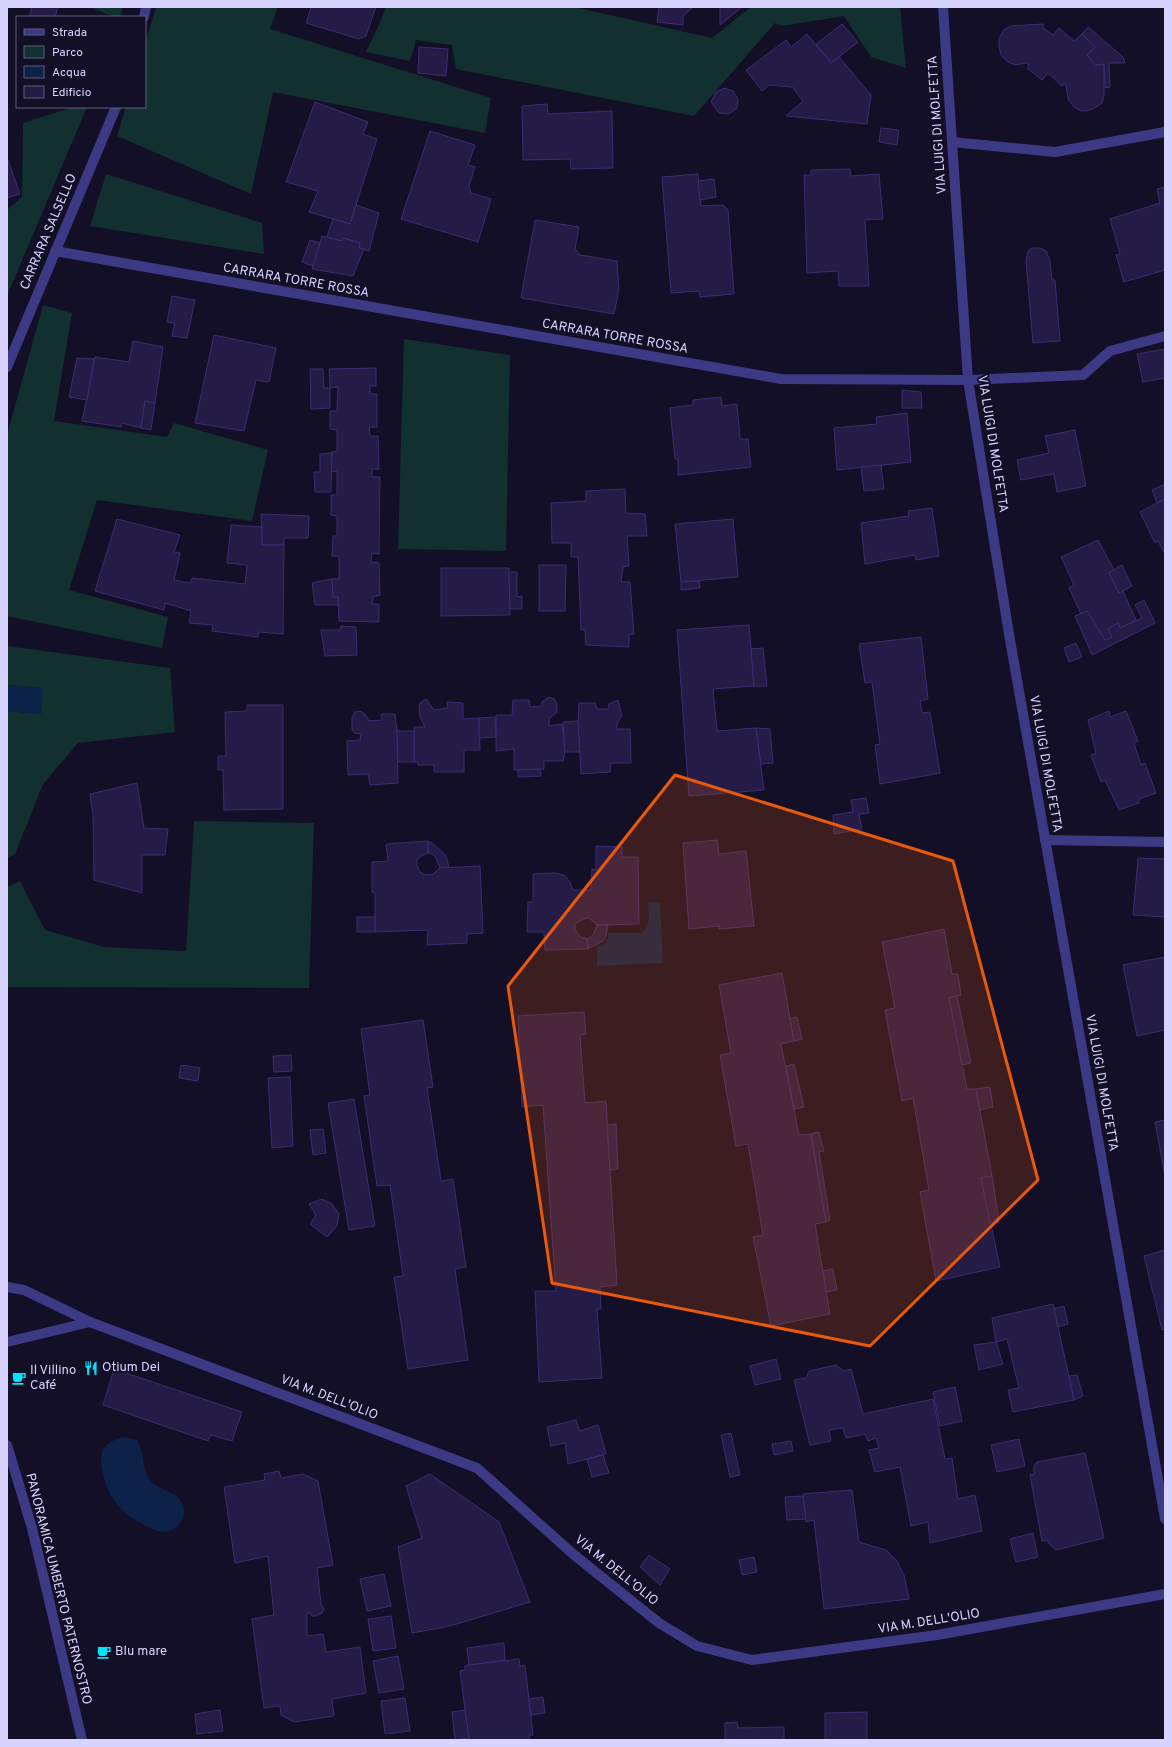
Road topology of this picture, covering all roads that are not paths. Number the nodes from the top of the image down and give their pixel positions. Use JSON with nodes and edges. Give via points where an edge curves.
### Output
{"nodes":[{"id":1,"x":943,"y":7,"type":"edge"},
{"id":2,"x":116,"y":108,"type":"edge"},
{"id":3,"x":1165,"y":132,"type":"edge"},
{"id":4,"x":952,"y":142,"type":"junction"},
{"id":5,"x":55,"y":251,"type":"junction"},
{"id":6,"x":1165,"y":336,"type":"edge"},
{"id":7,"x":7,"y":367,"type":"edge"},
{"id":8,"x":968,"y":380,"type":"junction"},
{"id":9,"x":1045,"y":840,"type":"junction"},
{"id":10,"x":1165,"y":842,"type":"edge"},
{"id":11,"x":7,"y":1288,"type":"edge"},
{"id":12,"x":90,"y":1322,"type":"junction"},
{"id":13,"x":7,"y":1342,"type":"edge"},
{"id":14,"x":7,"y":1445,"type":"edge"},
{"id":15,"x":1165,"y":1519,"type":"edge"},
{"id":16,"x":1165,"y":1594,"type":"edge"},
{"id":17,"x":82,"y":1740,"type":"edge"}],
"edges":[{"from":1,"to":4,"type":"street","name":"VIA LUIGI DI MOLFETTA"},
{"from":2,"to":5,"type":"street","name":"CARRARA SALSELLO"},
{"from":3,"to":4,"type":"street","via":[[1055,152]]},
{"from":4,"to":8,"type":"street","name":"VIA LUIGI DI MOLFETTA"},
{"from":5,"to":7,"type":"street","name":"CARRARA SALSELLO"},
{"from":5,"to":8,"type":"street","name":"CARRARA TORRE ROSSA","via":[[781,379]]},
{"from":6,"to":8,"type":"street","name":"CARRARA TORRE ROSSA","via":[[1110,350],[1083,375]]},
{"from":8,"to":9,"type":"street","name":"VIA LUIGI DI MOLFETTA"},
{"from":9,"to":10,"type":"street"},
{"from":9,"to":15,"type":"street","name":"VIA LUIGI DI MOLFETTA"},
{"from":11,"to":12,"type":"street","name":"VIA M. DELL'OLIO","via":[[24,1290]]},
{"from":12,"to":13,"type":"street"},
{"from":12,"to":16,"type":"street","name":"VIA M. DELL'OLIO","via":[[477,1468],[573,1554],[659,1623],[697,1646],[752,1660],[937,1635]]},
{"from":14,"to":17,"type":"street","name":"PANORAMICA UMBERTO PATERNOSTRO","via":[[32,1528]]}]}
